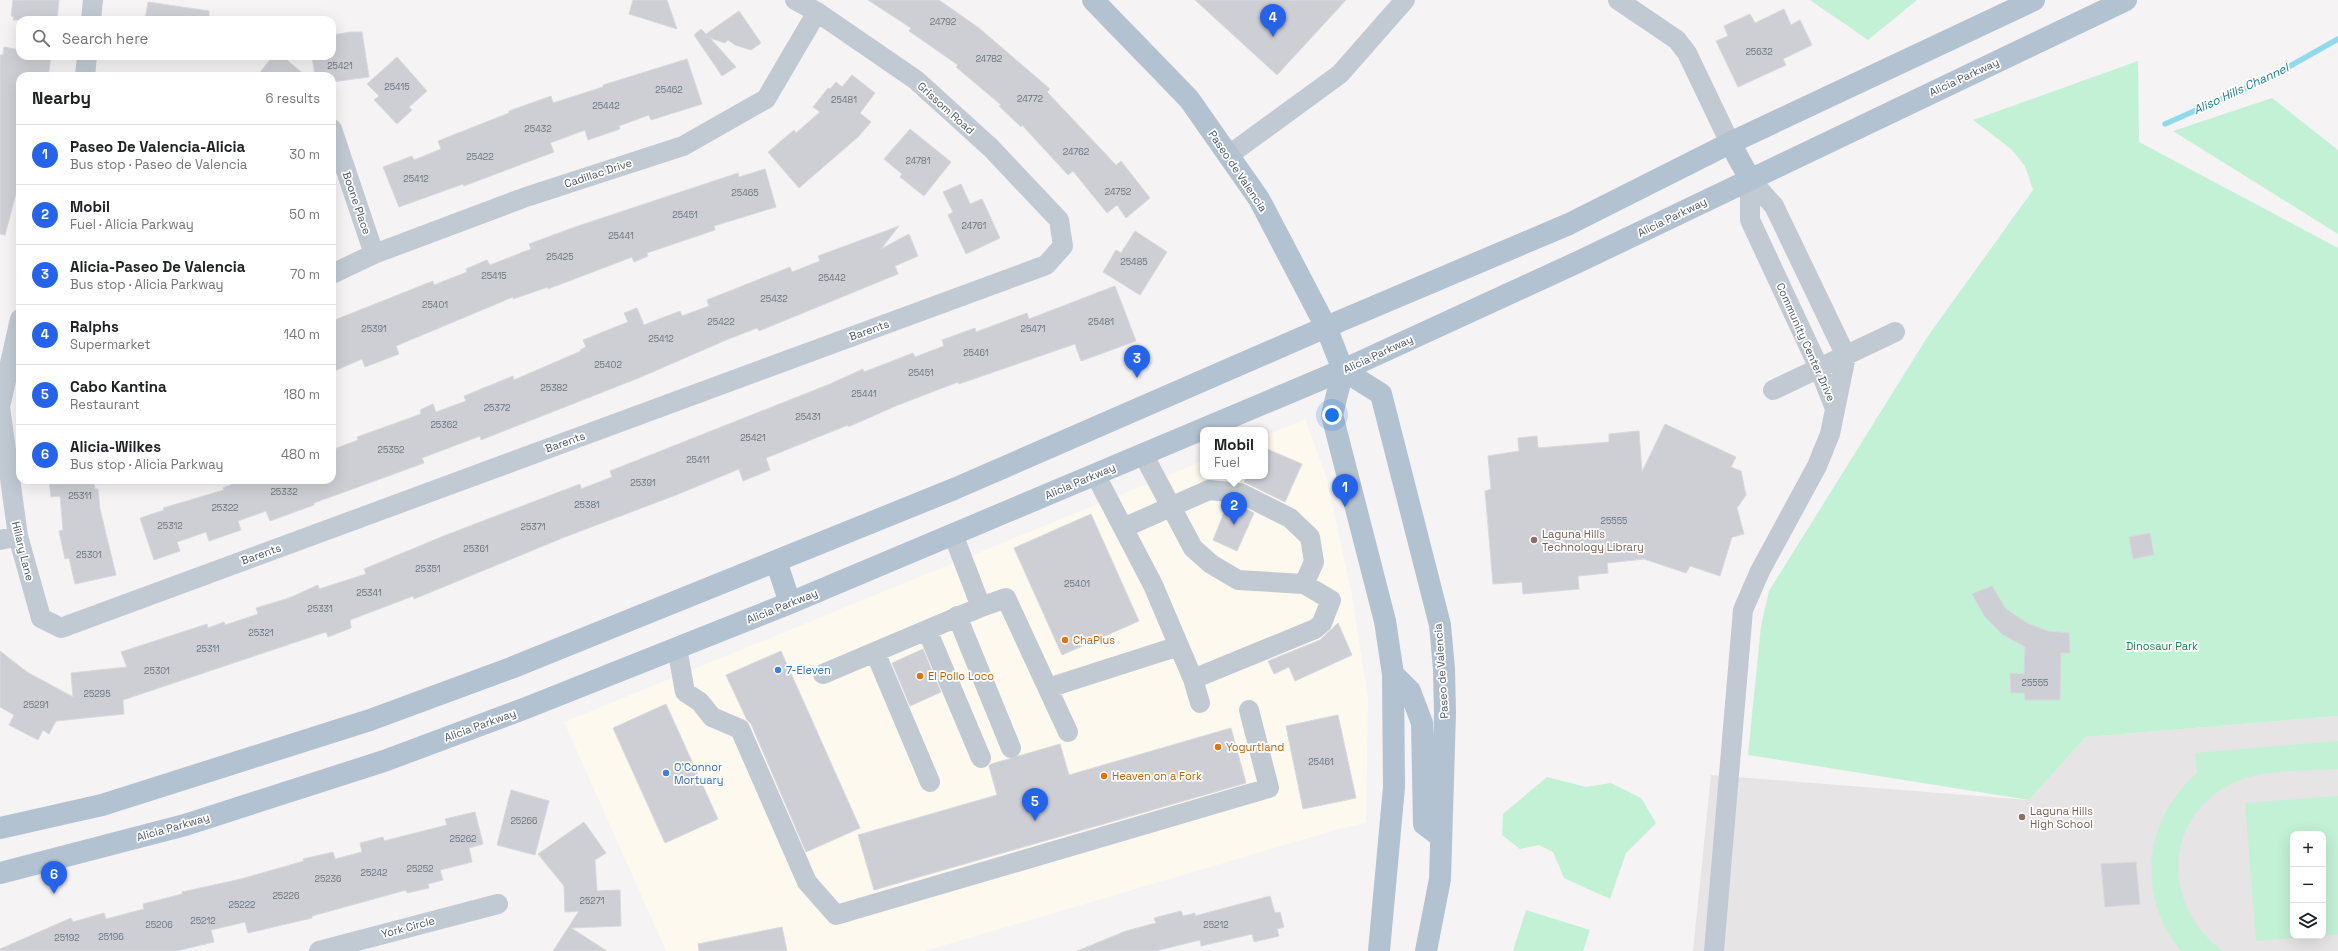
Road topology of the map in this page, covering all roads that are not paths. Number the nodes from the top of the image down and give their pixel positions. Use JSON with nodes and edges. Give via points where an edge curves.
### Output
{"nodes":[{"id":1,"x":93,"y":0,"type":"edge"},
{"id":2,"x":796,"y":0,"type":"edge"},
{"id":3,"x":1093,"y":0,"type":"edge"},
{"id":4,"x":1406,"y":0,"type":"edge"},
{"id":5,"x":1618,"y":0,"type":"edge"},
{"id":6,"x":2034,"y":0,"type":"edge"},
{"id":7,"x":2126,"y":0,"type":"edge"},
{"id":8,"x":816,"y":12,"type":"junction"},
{"id":9,"x":91,"y":16,"type":"edge"},
{"id":10,"x":87,"y":60,"type":"edge"},
{"id":11,"x":85,"y":72,"type":"edge"},
{"id":12,"x":336,"y":141,"type":"edge"},
{"id":13,"x":1730,"y":143,"type":"junction"},
{"id":14,"x":1229,"y":155,"type":"junction"},
{"id":15,"x":1750,"y":179,"type":"junction"},
{"id":16,"x":1063,"y":246,"type":"joint"},
{"id":17,"x":374,"y":254,"type":"junction"},
{"id":18,"x":336,"y":272,"type":"edge"},
{"id":19,"x":1326,"y":327,"type":"junction"},
{"id":20,"x":1895,"y":332,"type":"dead end"},
{"id":21,"x":16,"y":337,"type":"edge"},
{"id":22,"x":1846,"y":356,"type":"junction"},
{"id":23,"x":1820,"y":368,"type":"junction"},
{"id":24,"x":1342,"y":370,"type":"junction"},
{"id":25,"x":1773,"y":390,"type":"dead end"},
{"id":26,"x":1834,"y":406,"type":"junction"},
{"id":27,"x":1207,"y":427,"type":"edge"},
{"id":28,"x":1200,"y":430,"type":"edge"},
{"id":29,"x":1143,"y":454,"type":"junction"},
{"id":30,"x":1095,"y":474,"type":"junction"},
{"id":31,"x":1170,"y":508,"type":"junction"},
{"id":32,"x":1123,"y":528,"type":"junction"},
{"id":33,"x":953,"y":534,"type":"junction"},
{"id":34,"x":9,"y":538,"type":"edge"},
{"id":35,"x":776,"y":562,"type":"junction"},
{"id":36,"x":1304,"y":584,"type":"junction"},
{"id":37,"x":790,"y":603,"type":"junction"},
{"id":38,"x":980,"y":607,"type":"junction"},
{"id":39,"x":957,"y":616,"type":"junction"},
{"id":40,"x":61,"y":628,"type":"joint"},
{"id":41,"x":926,"y":630,"type":"junction"},
{"id":42,"x":1179,"y":646,"type":"junction"},
{"id":43,"x":677,"y":648,"type":"junction"},
{"id":44,"x":875,"y":652,"type":"junction"},
{"id":45,"x":823,"y":674,"type":"dead end"},
{"id":46,"x":1392,"y":674,"type":"junction"},
{"id":47,"x":1193,"y":679,"type":"junction"},
{"id":48,"x":1048,"y":688,"type":"junction"},
{"id":49,"x":1200,"y":703,"type":"dead end"},
{"id":50,"x":1249,"y":710,"type":"dead end"},
{"id":51,"x":1068,"y":732,"type":"dead end"},
{"id":52,"x":1011,"y":748,"type":"dead end"},
{"id":53,"x":981,"y":758,"type":"dead end"},
{"id":54,"x":930,"y":782,"type":"dead end"},
{"id":55,"x":0,"y":828,"type":"edge"},
{"id":56,"x":1441,"y":837,"type":"junction"},
{"id":57,"x":0,"y":873,"type":"edge"},
{"id":58,"x":498,"y":904,"type":"dead end"},
{"id":59,"x":319,"y":951,"type":"edge"},
{"id":60,"x":1379,"y":951,"type":"edge"},
{"id":61,"x":1426,"y":951,"type":"edge"},
{"id":62,"x":1714,"y":951,"type":"edge"}],
"edges":[{"from":1,"to":9,"type":"street"},
{"from":2,"to":8,"type":"street","name":"Grissom Road"},
{"from":3,"to":14,"type":"main road","name":"Paseo de Valencia","via":[[1189,99]]},
{"from":4,"to":14,"type":"street","via":[[1340,74]]},
{"from":5,"to":13,"type":"street","via":[[1677,40],[1687,53]]},
{"from":6,"to":13,"type":"main road"},
{"from":7,"to":15,"type":"main road","name":"Alicia Parkway"},
{"from":8,"to":16,"type":"street","name":"Grissom Road","via":[[916,80],[991,148],[1059,220]]},
{"from":8,"to":17,"type":"street","name":"Cadillac Drive","via":[[766,99],[683,146],[526,197]]},
{"from":10,"to":11,"type":"street"},
{"from":12,"to":17,"type":"street","name":"Boone Place"},
{"from":13,"to":15,"type":"main road"},
{"from":13,"to":19,"type":"main road","via":[[1569,224]]},
{"from":14,"to":19,"type":"main road","name":"Paseo de Valencia","via":[[1259,199]]},
{"from":15,"to":22,"type":"street","via":[[1774,206]]},
{"from":15,"to":23,"type":"street","name":"Community Center Drive","via":[[1750,220]]},
{"from":15,"to":24,"type":"main road","name":"Alicia Parkway","via":[[1578,262]]},
{"from":16,"to":40,"type":"street","name":"Barents","via":[[1046,265]]},
{"from":17,"to":18,"type":"street","name":"Cadillac Drive"},
{"from":19,"to":24,"type":"main road","name":"Paseo de Valencia"},
{"from":19,"to":35,"type":"main road","via":[[954,489]]},
{"from":20,"to":22,"type":"street"},
{"from":21,"to":34,"type":"street","name":"Hillary Lane","via":[[0,407]]},
{"from":22,"to":23,"type":"street"},
{"from":22,"to":26,"type":"street","name":"Community Center Drive"},
{"from":23,"to":25,"type":"street"},
{"from":23,"to":26,"type":"street","name":"Community Center Drive"},
{"from":24,"to":27,"type":"main road","name":"Alicia Parkway"},
{"from":24,"to":46,"type":"main road","via":[[1332,415],[1385,621]]},
{"from":24,"to":56,"type":"main road","name":"Paseo de Valencia","via":[[1382,394],[1440,625],[1445,713]]},
{"from":26,"to":62,"type":"street","via":[[1830,434],[1817,466],[1760,571],[1743,610]]},
{"from":28,"to":29,"type":"main road","name":"Alicia Parkway"},
{"from":29,"to":30,"type":"main road","name":"Alicia Parkway"},
{"from":29,"to":31,"type":"street"},
{"from":30,"to":32,"type":"street"},
{"from":30,"to":33,"type":"main road","name":"Alicia Parkway"},
{"from":31,"to":32,"type":"street"},
{"from":31,"to":36,"type":"street","via":[[1192,548],[1211,564],[1238,580]]},
{"from":31,"to":36,"type":"street","via":[[1209,490],[1240,493],[1290,518],[1310,537],[1314,562]]},
{"from":32,"to":42,"type":"street","via":[[1153,585]]},
{"from":33,"to":37,"type":"main road","name":"Alicia Parkway"},
{"from":33,"to":38,"type":"street"},
{"from":34,"to":40,"type":"street","name":"Hillary Lane","via":[[41,618]]},
{"from":35,"to":37,"type":"main road"},
{"from":35,"to":55,"type":"main road","via":[[511,668],[370,720],[102,805]]},
{"from":36,"to":47,"type":"street","via":[[1331,600],[1322,623],[1315,629]]},
{"from":37,"to":43,"type":"main road","name":"Alicia Parkway"},
{"from":38,"to":39,"type":"street"},
{"from":38,"to":48,"type":"street","via":[[1006,598]]},
{"from":39,"to":41,"type":"street"},
{"from":39,"to":52,"type":"street"},
{"from":41,"to":44,"type":"street"},
{"from":41,"to":53,"type":"street"},
{"from":42,"to":47,"type":"street"},
{"from":42,"to":48,"type":"street"},
{"from":43,"to":50,"type":"street","via":[[685,692],[700,702],[712,717],[740,729],[807,882],[836,915],[1269,788]]},
{"from":43,"to":57,"type":"main road","name":"Alicia Parkway","via":[[384,761],[185,825]]},
{"from":44,"to":45,"type":"street"},
{"from":44,"to":54,"type":"street"},
{"from":46,"to":56,"type":"main road","via":[[1410,691],[1422,723],[1424,824]]},
{"from":46,"to":60,"type":"main road","via":[[1394,787]]},
{"from":47,"to":49,"type":"street"},
{"from":48,"to":51,"type":"street"},
{"from":56,"to":61,"type":"main road","name":"Paseo de Valencia","via":[[1440,879]]},
{"from":58,"to":59,"type":"street","name":"York Circle"}]}
